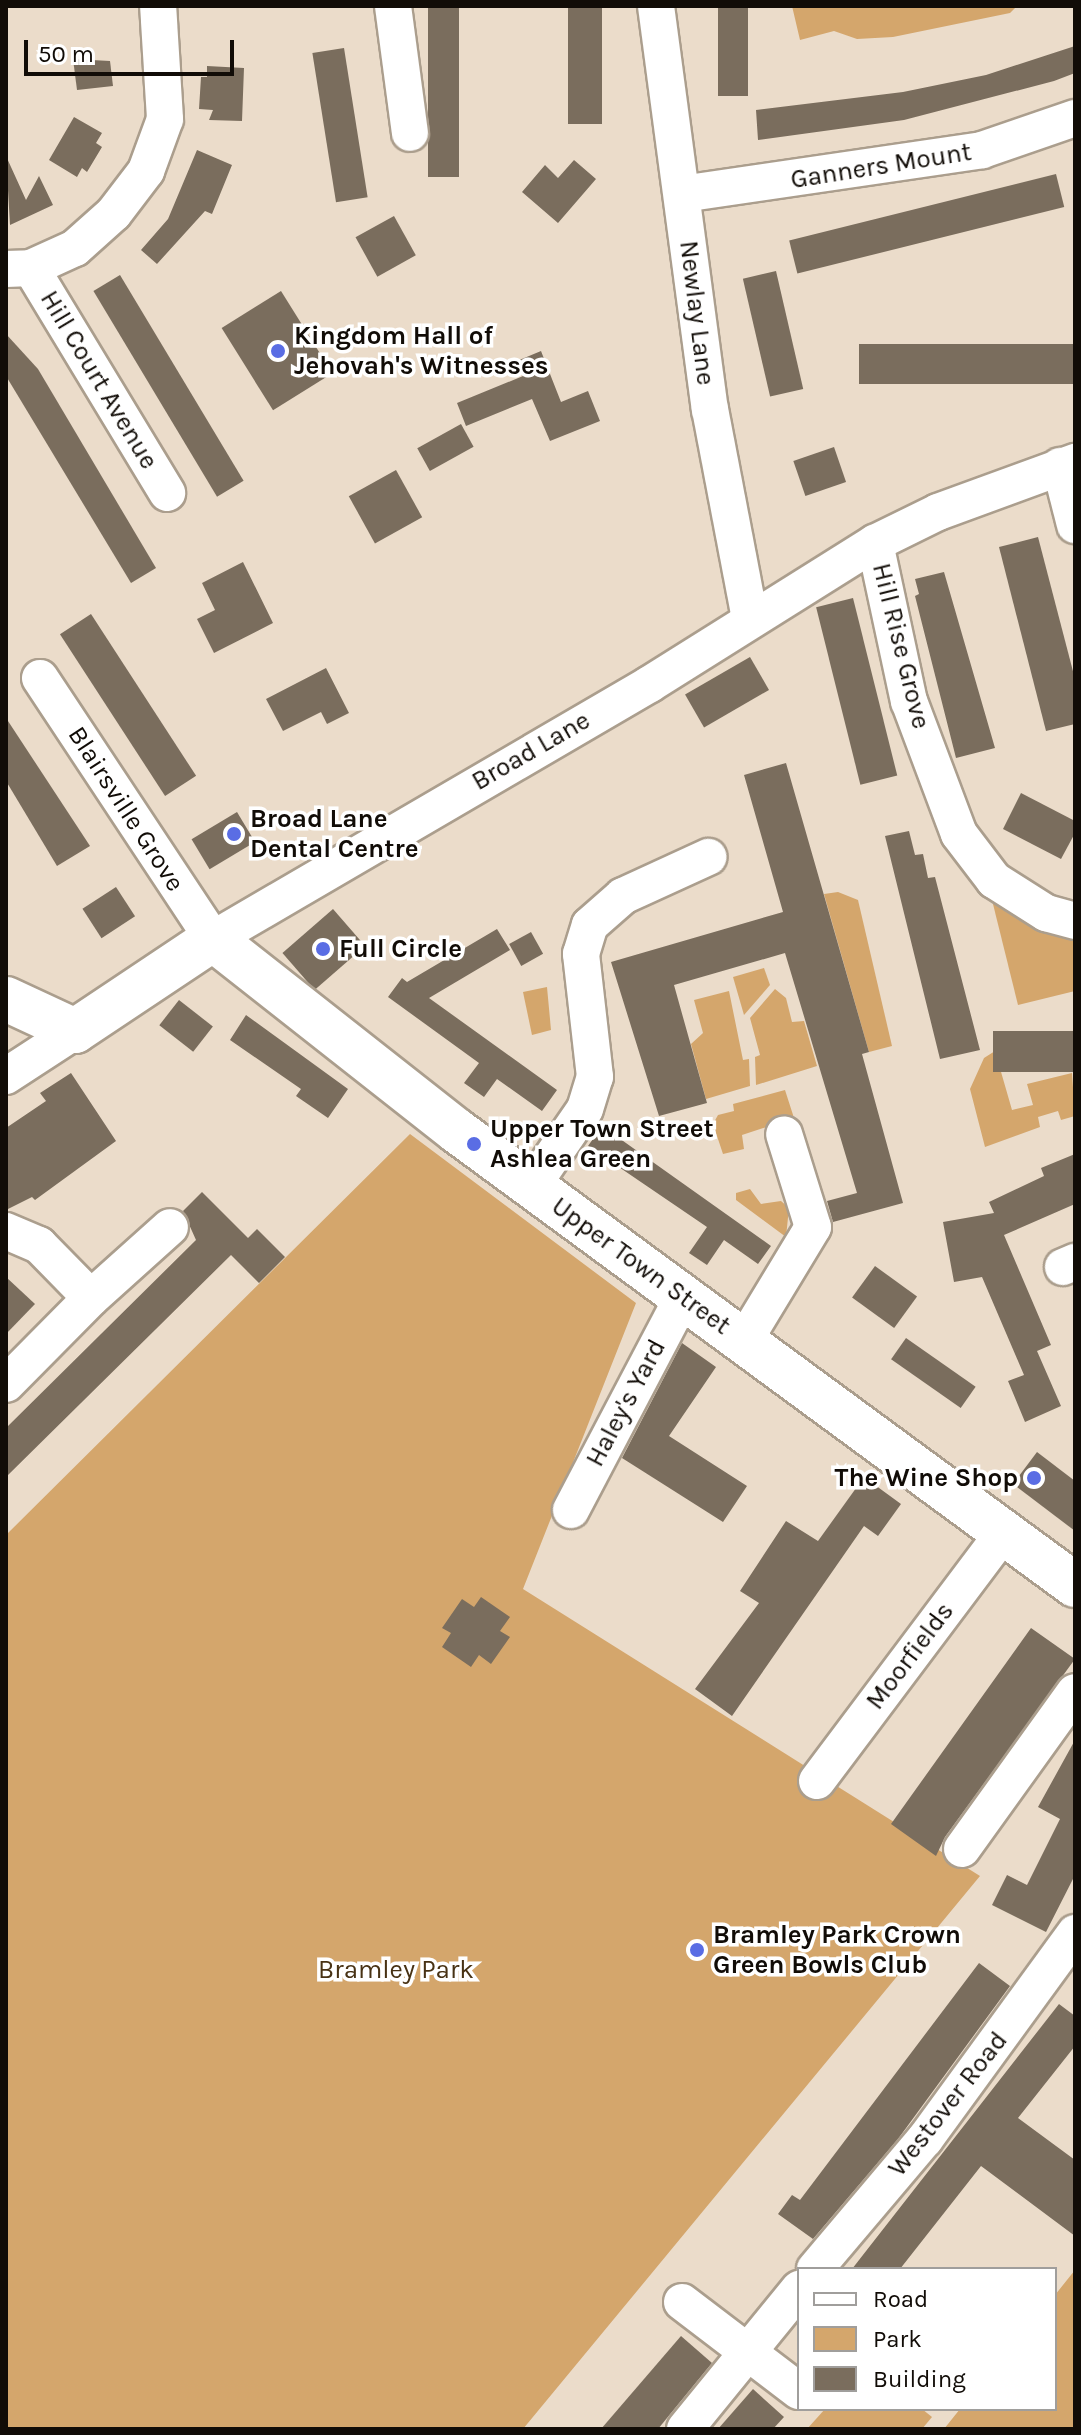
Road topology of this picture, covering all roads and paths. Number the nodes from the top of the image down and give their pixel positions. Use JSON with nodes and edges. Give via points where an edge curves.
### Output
{"nodes":[{"id":1,"x":158,"y":6,"type":"edge"},
{"id":2,"x":393,"y":6,"type":"edge"},
{"id":3,"x":656,"y":6,"type":"edge"},
{"id":4,"x":1075,"y":118,"type":"edge"},
{"id":5,"x":410,"y":133,"type":"dead end"},
{"id":6,"x":682,"y":194,"type":"junction"},
{"id":7,"x":19,"y":269,"type":"edge"},
{"id":8,"x":1068,"y":464,"type":"edge"},
{"id":9,"x":167,"y":493,"type":"dead end"},
{"id":10,"x":1075,"y":525,"type":"edge"},
{"id":11,"x":875,"y":543,"type":"junction"},
{"id":12,"x":750,"y":619,"type":"junction"},
{"id":13,"x":40,"y":678,"type":"dead end"},
{"id":14,"x":708,"y":857,"type":"dead end"},
{"id":15,"x":1075,"y":921,"type":"edge"},
{"id":16,"x":213,"y":939,"type":"junction"},
{"id":17,"x":6,"y":999,"type":"edge"},
{"id":18,"x":75,"y":1031,"type":"junction"},
{"id":19,"x":6,"y":1076,"type":"edge"},
{"id":20,"x":784,"y":1134,"type":"dead end"},
{"id":21,"x":532,"y":1186,"type":"junction"},
{"id":22,"x":170,"y":1227,"type":"dead end"},
{"id":23,"x":6,"y":1231,"type":"edge"},
{"id":24,"x":683,"y":1297,"type":"junction"},
{"id":25,"x":91,"y":1298,"type":"junction"},
{"id":26,"x":744,"y":1341,"type":"junction"},
{"id":27,"x":6,"y":1384,"type":"edge"},
{"id":28,"x":571,"y":1510,"type":"dead end"},
{"id":29,"x":1005,"y":1531,"type":"junction"},
{"id":30,"x":1075,"y":1585,"type":"edge"},
{"id":31,"x":1075,"y":1692,"type":"edge"},
{"id":32,"x":817,"y":1781,"type":"dead end"},
{"id":33,"x":962,"y":1849,"type":"dead end"},
{"id":34,"x":1075,"y":1933,"type":"edge"},
{"id":35,"x":817,"y":2267,"type":"edge"},
{"id":36,"x":797,"y":2291,"type":"edge"},
{"id":37,"x":682,"y":2302,"type":"dead end"},
{"id":38,"x":748,"y":2349,"type":"junction"},
{"id":39,"x":797,"y":2389,"type":"edge"},
{"id":40,"x":685,"y":2429,"type":"edge"}],
"edges":[{"from":1,"to":7,"type":"street","via":[[165,119],[146,171],[114,213],[75,248]]},
{"from":2,"to":5,"type":"street"},
{"from":3,"to":6,"type":"street","name":"Newlay Lane"},
{"from":4,"to":6,"type":"street","name":"Ganners Mount","via":[[982,150]]},
{"from":6,"to":12,"type":"street","name":"Newlay Lane","via":[[710,409]]},
{"from":7,"to":9,"type":"street","name":"Hill Court Avenue"},
{"from":8,"to":10,"type":"street"},
{"from":8,"to":11,"type":"street","name":"Broad Lane","via":[[938,512]]},
{"from":11,"to":12,"type":"street","name":"Broad Lane"},
{"from":11,"to":15,"type":"street","name":"Hill Rise Grove","via":[[909,701],[959,834],[994,880],[1046,913]]},
{"from":12,"to":16,"type":"street","name":"Broad Lane","via":[[650,684]]},
{"from":13,"to":16,"type":"street","name":"Blairsville Grove"},
{"from":14,"to":21,"type":"street","via":[[623,896],[590,925],[581,954],[595,1077],[585,1109]]},
{"from":16,"to":18,"type":"main road","name":"Broad Lane"},
{"from":16,"to":21,"type":"main road","name":"Upper Town Street"},
{"from":17,"to":18,"type":"main road"},
{"from":18,"to":19,"type":"street","name":"Broad Lane"},
{"from":20,"to":26,"type":"street","via":[[813,1227]]},
{"from":21,"to":24,"type":"main road","name":"Upper Town Street"},
{"from":22,"to":25,"type":"street"},
{"from":23,"to":25,"type":"street","via":[[39,1245]]},
{"from":24,"to":26,"type":"main road","name":"Upper Town Street"},
{"from":24,"to":28,"type":"street","name":"Haley's Yard"},
{"from":25,"to":27,"type":"street"},
{"from":26,"to":29,"type":"main road","name":"Upper Town Street"},
{"from":29,"to":30,"type":"main road","name":"Upper Town Street"},
{"from":29,"to":32,"type":"street","name":"Moorfields"},
{"from":31,"to":33,"type":"street"},
{"from":34,"to":35,"type":"street","name":"Westover Road","via":[[925,2139]]},
{"from":36,"to":38,"type":"street"},
{"from":37,"to":38,"type":"street"},
{"from":38,"to":39,"type":"street"},
{"from":38,"to":40,"type":"street"}]}
